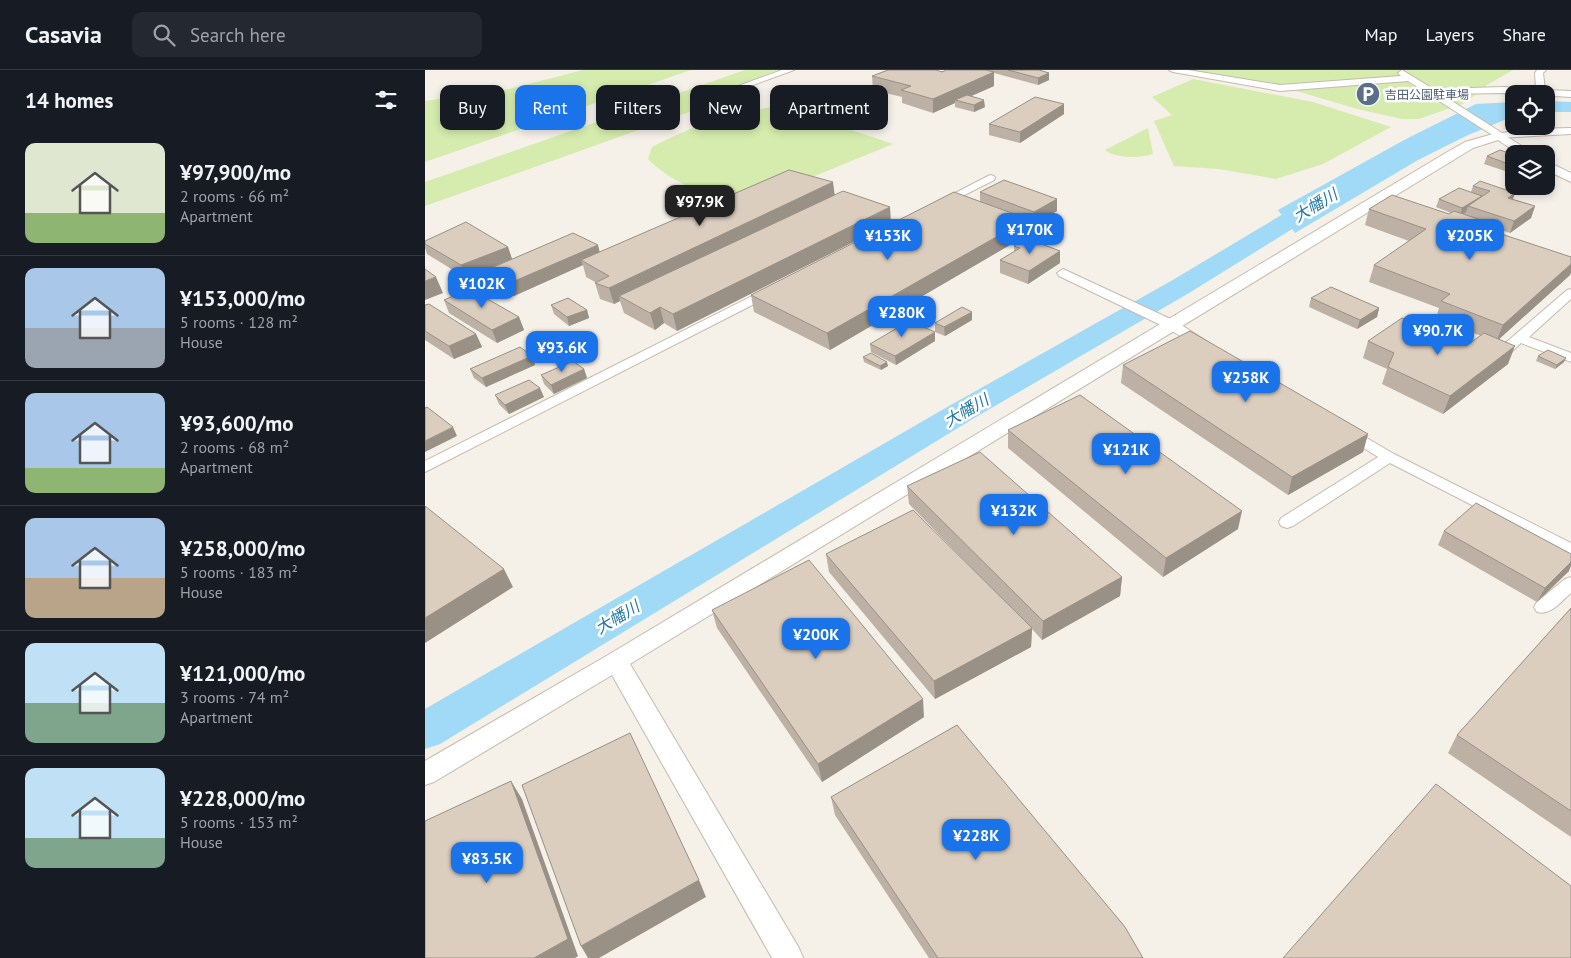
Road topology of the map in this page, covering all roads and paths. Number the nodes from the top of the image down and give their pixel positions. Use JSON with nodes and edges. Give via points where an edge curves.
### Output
{"nodes":[{"id":1,"x":791,"y":70,"type":"edge"},
{"id":2,"x":1173,"y":70,"type":"edge"},
{"id":3,"x":1399,"y":70,"type":"edge"},
{"id":4,"x":1542,"y":70,"type":"edge"},
{"id":5,"x":1410,"y":78,"type":"junction"},
{"id":6,"x":748,"y":85,"type":"edge"},
{"id":7,"x":1540,"y":85,"type":"edge"},
{"id":8,"x":1505,"y":90,"type":"edge"},
{"id":9,"x":1432,"y":92,"type":"junction"},
{"id":10,"x":1555,"y":92,"type":"edge"},
{"id":11,"x":1571,"y":94,"type":"edge"},
{"id":12,"x":1571,"y":131,"type":"edge"},
{"id":13,"x":1500,"y":136,"type":"junction"},
{"id":14,"x":1514,"y":145,"type":"edge"},
{"id":15,"x":1555,"y":170,"type":"edge"},
{"id":16,"x":990,"y":178,"type":"dead end"},
{"id":17,"x":1571,"y":178,"type":"edge"},
{"id":18,"x":928,"y":210,"type":"edge"},
{"id":19,"x":1063,"y":273,"type":"dead end"},
{"id":20,"x":778,"y":286,"type":"edge"},
{"id":21,"x":1571,"y":293,"type":"edge"},
{"id":22,"x":1555,"y":307,"type":"junction"},
{"id":23,"x":1571,"y":313,"type":"edge"},
{"id":24,"x":1165,"y":321,"type":"junction"},
{"id":25,"x":1520,"y":338,"type":"junction"},
{"id":26,"x":1214,"y":350,"type":"edge"},
{"id":27,"x":1501,"y":354,"type":"edge"},
{"id":28,"x":1571,"y":358,"type":"edge"},
{"id":29,"x":1339,"y":427,"type":"edge"},
{"id":30,"x":1389,"y":457,"type":"junction"},
{"id":31,"x":425,"y":468,"type":"edge"},
{"id":32,"x":1287,"y":522,"type":"dead end"},
{"id":33,"x":1571,"y":550,"type":"edge"},
{"id":34,"x":1571,"y":583,"type":"edge"},
{"id":35,"x":1543,"y":607,"type":"dead end"},
{"id":36,"x":615,"y":661,"type":"junction"},
{"id":37,"x":425,"y":774,"type":"edge"},
{"id":38,"x":789,"y":958,"type":"edge"}],
"edges":[{"from":1,"to":6,"type":"street"},
{"from":2,"to":5,"type":"street","via":[[1279,88]]},
{"from":3,"to":5,"type":"street"},
{"from":4,"to":7,"type":"street","via":[[1539,73]]},
{"from":5,"to":9,"type":"street"},
{"from":8,"to":9,"type":"street"},
{"from":9,"to":13,"type":"street"},
{"from":10,"to":11,"type":"street"},
{"from":12,"to":13,"type":"street"},
{"from":13,"to":14,"type":"street"},
{"from":13,"to":24,"type":"street","via":[[1469,145],[1448,156]]},
{"from":15,"to":17,"type":"street"},
{"from":16,"to":18,"type":"street"},
{"from":19,"to":24,"type":"street"},
{"from":20,"to":31,"type":"street"},
{"from":21,"to":22,"type":"street"},
{"from":22,"to":23,"type":"street"},
{"from":22,"to":25,"type":"street"},
{"from":24,"to":26,"type":"street"},
{"from":24,"to":36,"type":"street"},
{"from":25,"to":27,"type":"street"},
{"from":25,"to":28,"type":"street"},
{"from":29,"to":30,"type":"street"},
{"from":30,"to":32,"type":"street"},
{"from":30,"to":33,"type":"street"},
{"from":34,"to":35,"type":"street"},
{"from":36,"to":37,"type":"street"},
{"from":36,"to":38,"type":"street"}]}
